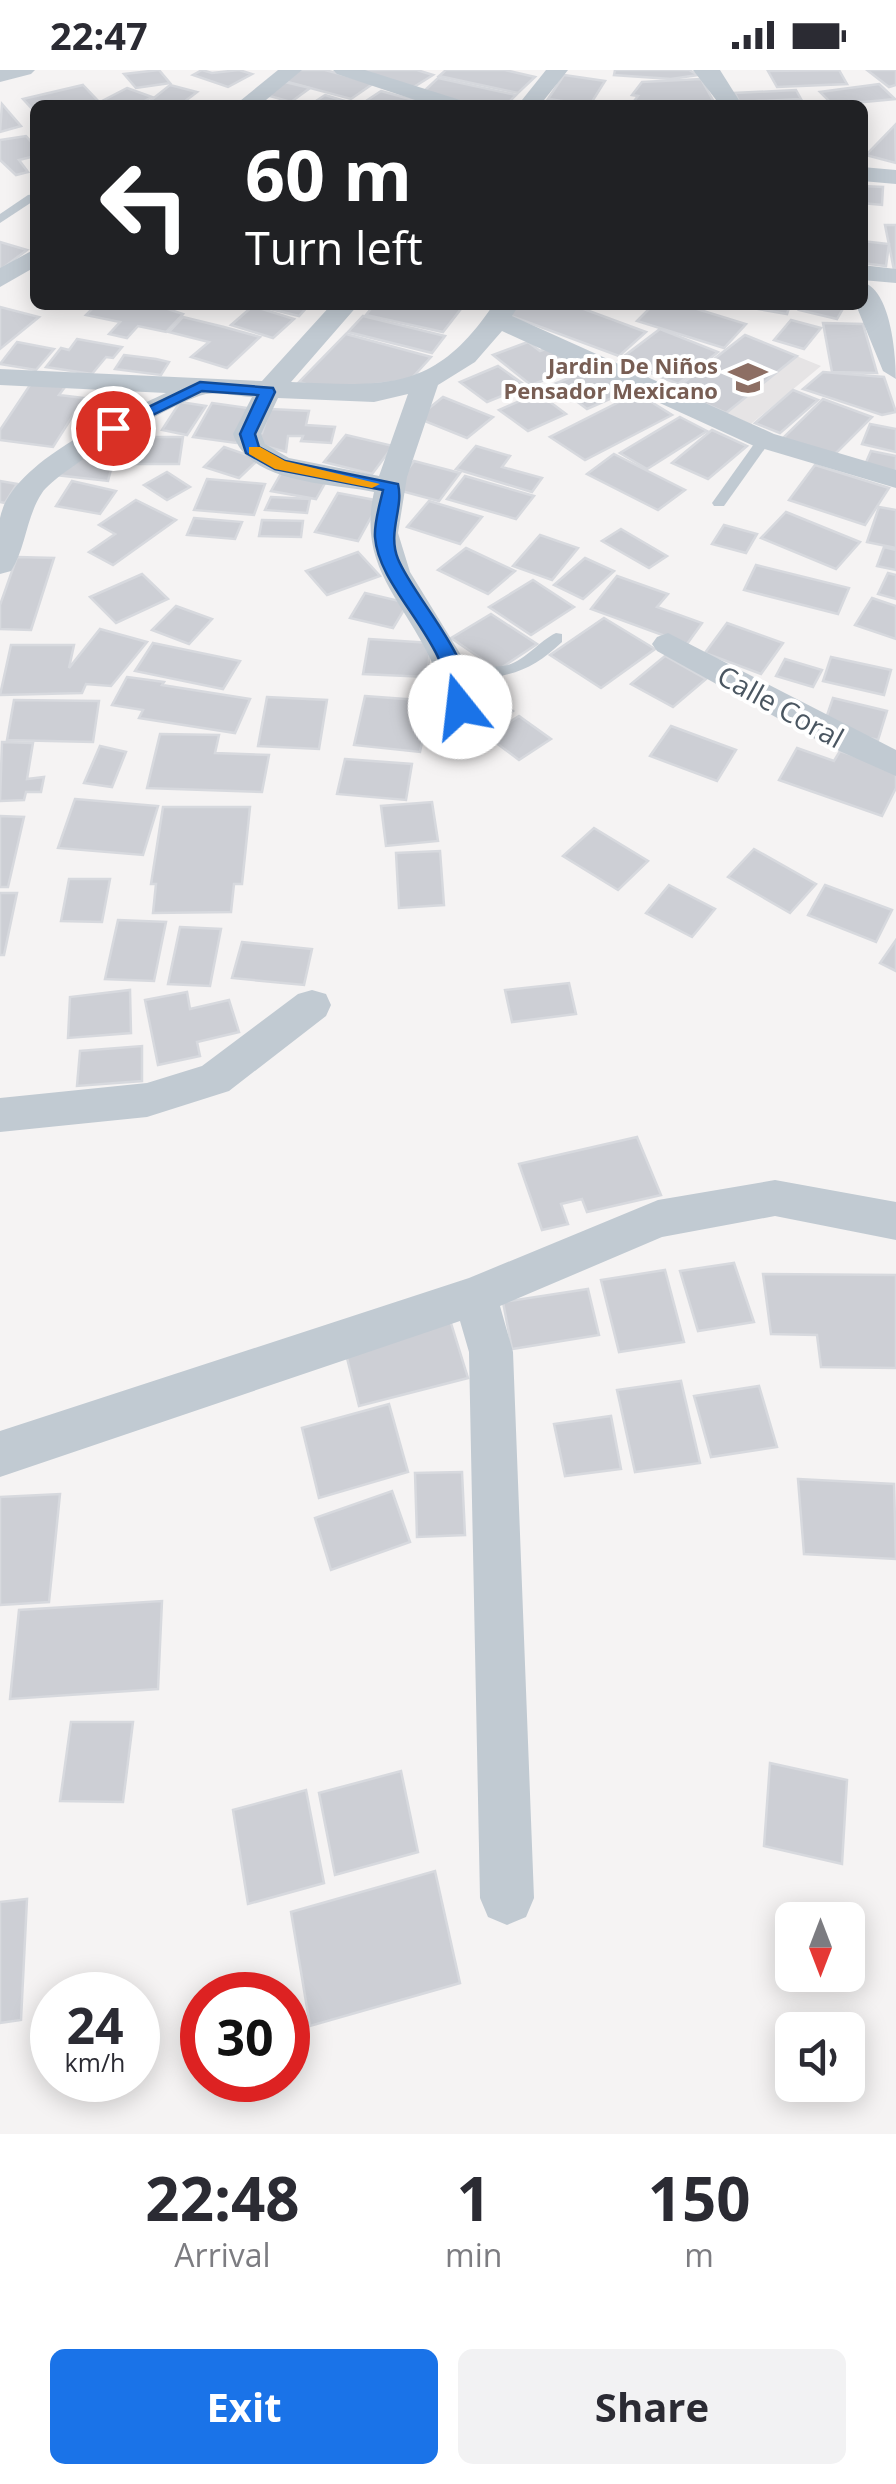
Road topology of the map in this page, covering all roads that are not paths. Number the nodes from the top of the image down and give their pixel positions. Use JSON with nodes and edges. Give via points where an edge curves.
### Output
{"nodes":[{"id":1,"x":24,"y":70,"type":"edge"},
{"id":2,"x":290,"y":70,"type":"edge"},
{"id":3,"x":344,"y":70,"type":"edge"},
{"id":4,"x":557,"y":70,"type":"edge"},
{"id":5,"x":704,"y":70,"type":"edge"},
{"id":6,"x":0,"y":76,"type":"edge"},
{"id":7,"x":381,"y":82,"type":"junction"},
{"id":8,"x":252,"y":100,"type":"edge"},
{"id":9,"x":361,"y":100,"type":"edge"},
{"id":10,"x":437,"y":100,"type":"edge"},
{"id":11,"x":533,"y":100,"type":"edge"},
{"id":12,"x":728,"y":100,"type":"edge"},
{"id":13,"x":868,"y":175,"type":"edge"},
{"id":14,"x":896,"y":177,"type":"edge"},
{"id":15,"x":30,"y":198,"type":"edge"},
{"id":16,"x":0,"y":219,"type":"edge"},
{"id":17,"x":30,"y":259,"type":"edge"},
{"id":18,"x":896,"y":276,"type":"edge"},
{"id":19,"x":0,"y":280,"type":"edge"},
{"id":20,"x":868,"y":286,"type":"edge"},
{"id":21,"x":868,"y":290,"type":"edge"},
{"id":22,"x":868,"y":301,"type":"edge"},
{"id":23,"x":896,"y":302,"type":"edge"},
{"id":24,"x":341,"y":310,"type":"edge"},
{"id":25,"x":501,"y":312,"type":"edge"},
{"id":26,"x":896,"y":371,"type":"edge"},
{"id":27,"x":0,"y":377,"type":"edge"},
{"id":28,"x":425,"y":385,"type":"junction"},
{"id":29,"x":200,"y":386,"type":"junction"},
{"id":30,"x":268,"y":392,"type":"junction"},
{"id":31,"x":764,"y":440,"type":"junction"},
{"id":32,"x":896,"y":479,"type":"edge"},
{"id":33,"x":392,"y":487,"type":"junction"},
{"id":34,"x":719,"y":503,"type":"dead end"},
{"id":35,"x":6,"y":518,"type":"edge"},
{"id":36,"x":0,"y":564,"type":"edge"},
{"id":37,"x":556,"y":638,"type":"dead end"},
{"id":38,"x":668,"y":644,"type":"dead end"},
{"id":39,"x":451,"y":673,"type":"junction"},
{"id":40,"x":460,"y":707,"type":"dead end"},
{"id":41,"x":896,"y":764,"type":"edge"},
{"id":42,"x":312,"y":1005,"type":"dead end"},
{"id":43,"x":0,"y":1115,"type":"edge"},
{"id":44,"x":896,"y":1221,"type":"edge"},
{"id":45,"x":475,"y":1296,"type":"junction"},
{"id":46,"x":0,"y":1454,"type":"edge"},
{"id":47,"x":507,"y":1898,"type":"dead end"}],
"edges":[{"from":1,"to":6,"type":"street"},
{"from":2,"to":8,"type":"street"},
{"from":3,"to":7,"type":"street"},
{"from":4,"to":11,"type":"street"},
{"from":5,"to":12,"type":"street"},
{"from":7,"to":9,"type":"street"},
{"from":7,"to":10,"type":"street"},
{"from":13,"to":14,"type":"street"},
{"from":15,"to":16,"type":"lane"},
{"from":17,"to":19,"type":"street"},
{"from":18,"to":20,"type":"street"},
{"from":21,"to":23,"type":"street"},
{"from":22,"to":26,"type":"street"},
{"from":24,"to":30,"type":"street"},
{"from":25,"to":28,"type":"street","via":[[454,370]]},
{"from":25,"to":31,"type":"street"},
{"from":27,"to":29,"type":"street"},
{"from":28,"to":30,"type":"street","via":[[374,394]]},
{"from":28,"to":33,"type":"street"},
{"from":29,"to":30,"type":"street"},
{"from":29,"to":35,"type":"street","via":[[113,428],[33,483]]},
{"from":30,"to":33,"type":"street","via":[[248,434],[252,450],[280,465]]},
{"from":31,"to":32,"type":"street"},
{"from":31,"to":34,"type":"lane"},
{"from":33,"to":39,"type":"street","via":[[383,535],[390,560],[439,640]]},
{"from":35,"to":36,"type":"street"},
{"from":37,"to":39,"type":"lane","via":[[531,664],[511,672]]},
{"from":38,"to":41,"type":"street","name":"Calle Coral"},
{"from":39,"to":40,"type":"street"},
{"from":42,"to":43,"type":"street","via":[[215,1078],[147,1100]]},
{"from":44,"to":45,"type":"street","via":[[775,1198],[658,1219]]},
{"from":45,"to":46,"type":"street"},
{"from":45,"to":47,"type":"street","via":[[491,1352]]}]}
